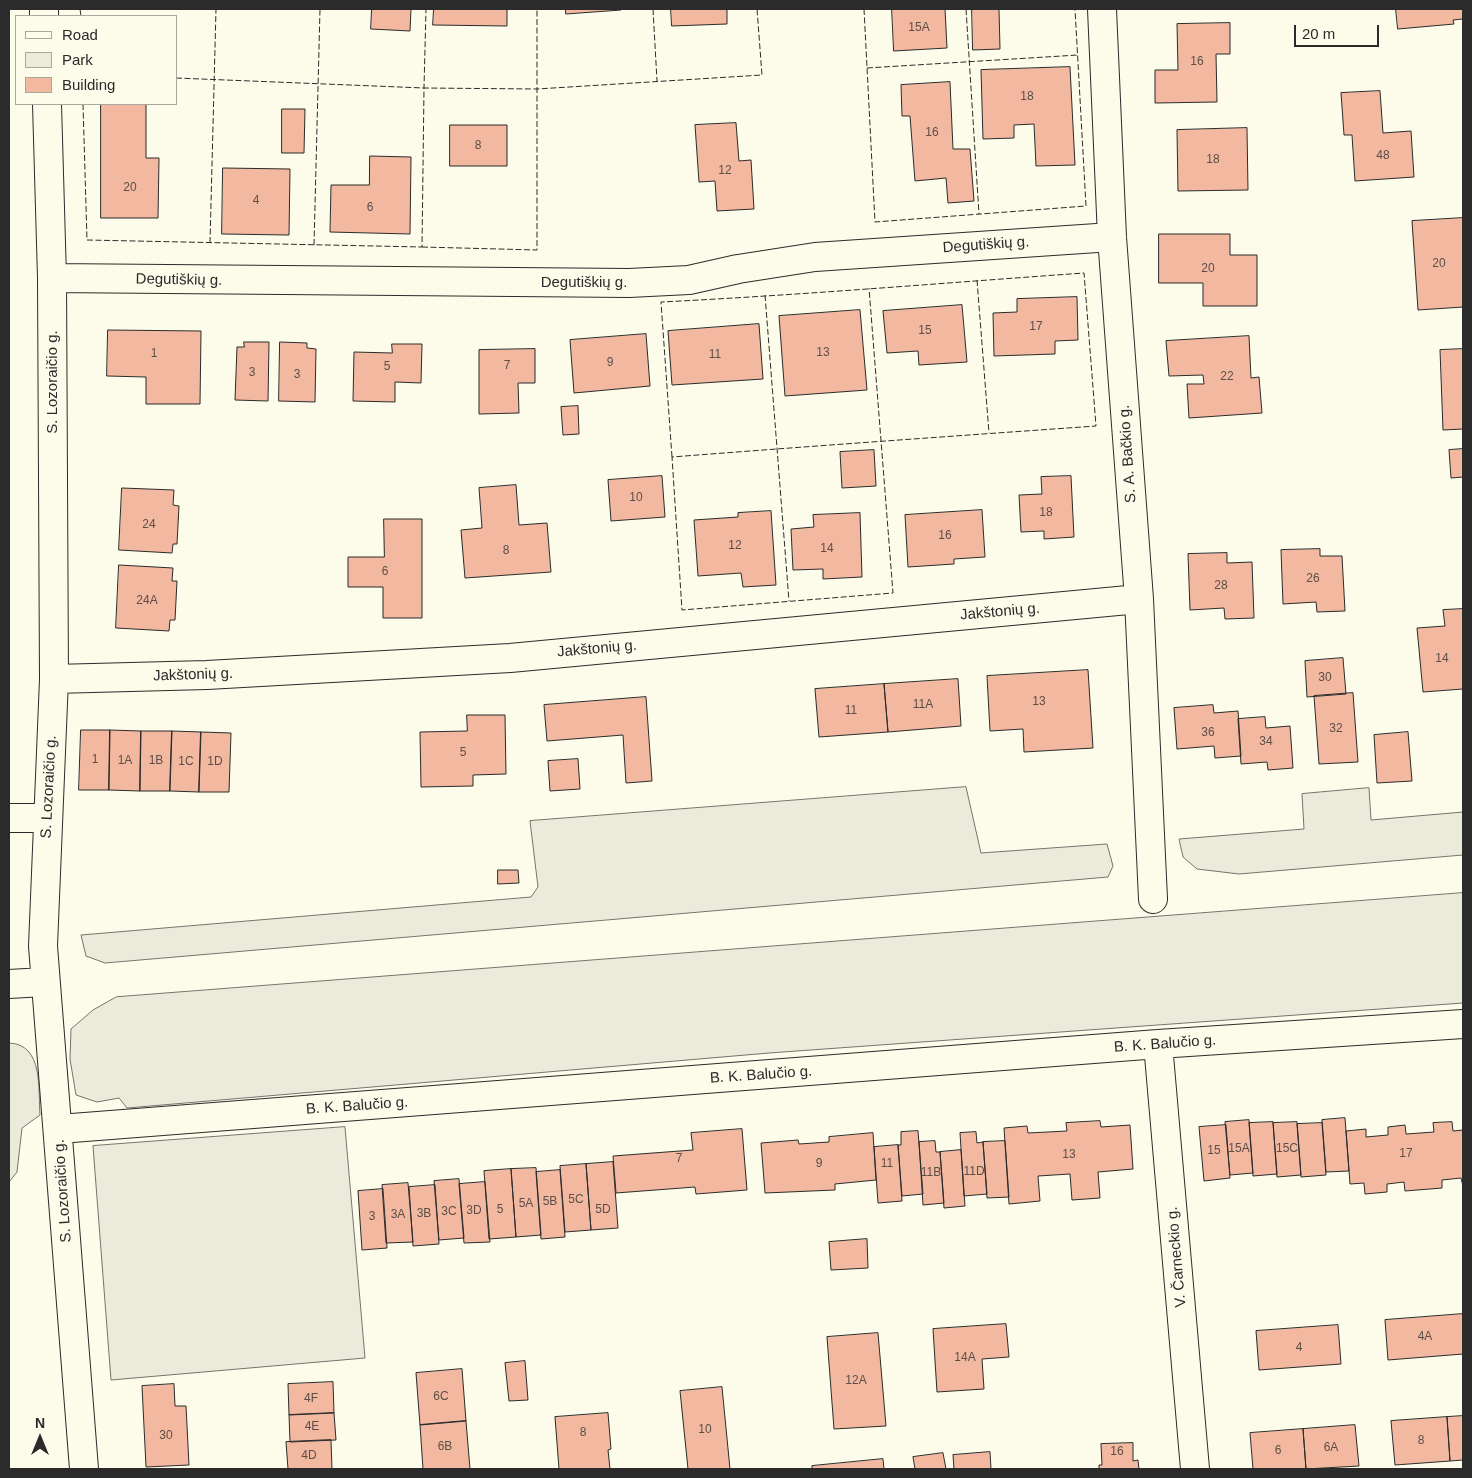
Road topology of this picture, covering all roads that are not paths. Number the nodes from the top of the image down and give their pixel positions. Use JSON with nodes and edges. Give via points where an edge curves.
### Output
{"nodes":[{"id":1,"x":1102,"y":9,"type":"edge"},
{"id":2,"x":47,"y":105,"type":"edge"},
{"id":3,"x":1112,"y":237,"type":"junction"},
{"id":4,"x":52,"y":278,"type":"junction"},
{"id":5,"x":1139,"y":599,"type":"junction"},
{"id":6,"x":54,"y":680,"type":"junction"},
{"id":7,"x":9,"y":818,"type":"edge"},
{"id":8,"x":47,"y":818,"type":"junction"},
{"id":9,"x":1153,"y":899,"type":"dead end"},
{"id":10,"x":44,"y":982,"type":"junction"},
{"id":11,"x":9,"y":984,"type":"edge"},
{"id":12,"x":1463,"y":1024,"type":"edge"},
{"id":13,"x":1158,"y":1044,"type":"junction"},
{"id":14,"x":59,"y":1129,"type":"junction"},
{"id":15,"x":84,"y":1469,"type":"edge"},
{"id":16,"x":1195,"y":1469,"type":"edge"}],
"edges":[{"from":1,"to":3,"type":"street","name":"S. A. Bačkio g."},
{"from":2,"to":4,"type":"street","name":"S. Lozoraičio g."},
{"from":3,"to":4,"type":"street","name":"Degutiškių g.","via":[[815,257],[689,280],[628,283]]},
{"from":3,"to":5,"type":"street","name":"S. A. Bačkio g."},
{"from":4,"to":6,"type":"street","name":"S. Lozoraičio g."},
{"from":5,"to":6,"type":"street","name":"Jakštonių g.","via":[[500,658],[207,675]]},
{"from":5,"to":9,"type":"street","name":"S. A. Bačkio g."},
{"from":6,"to":8,"type":"street","name":"S. Lozoraičio g."},
{"from":7,"to":8,"type":"street"},
{"from":8,"to":10,"type":"street","name":"S. Lozoraičio g."},
{"from":10,"to":11,"type":"street"},
{"from":10,"to":14,"type":"street","name":"S. Lozoraičio g."},
{"from":12,"to":13,"type":"street","name":"B. K. Balučio g."},
{"from":13,"to":14,"type":"street","name":"B. K. Balučio g."},
{"from":13,"to":16,"type":"street","name":"V. Čarneckio g."},
{"from":14,"to":15,"type":"street","name":"S. Lozoraičio g."}]}
